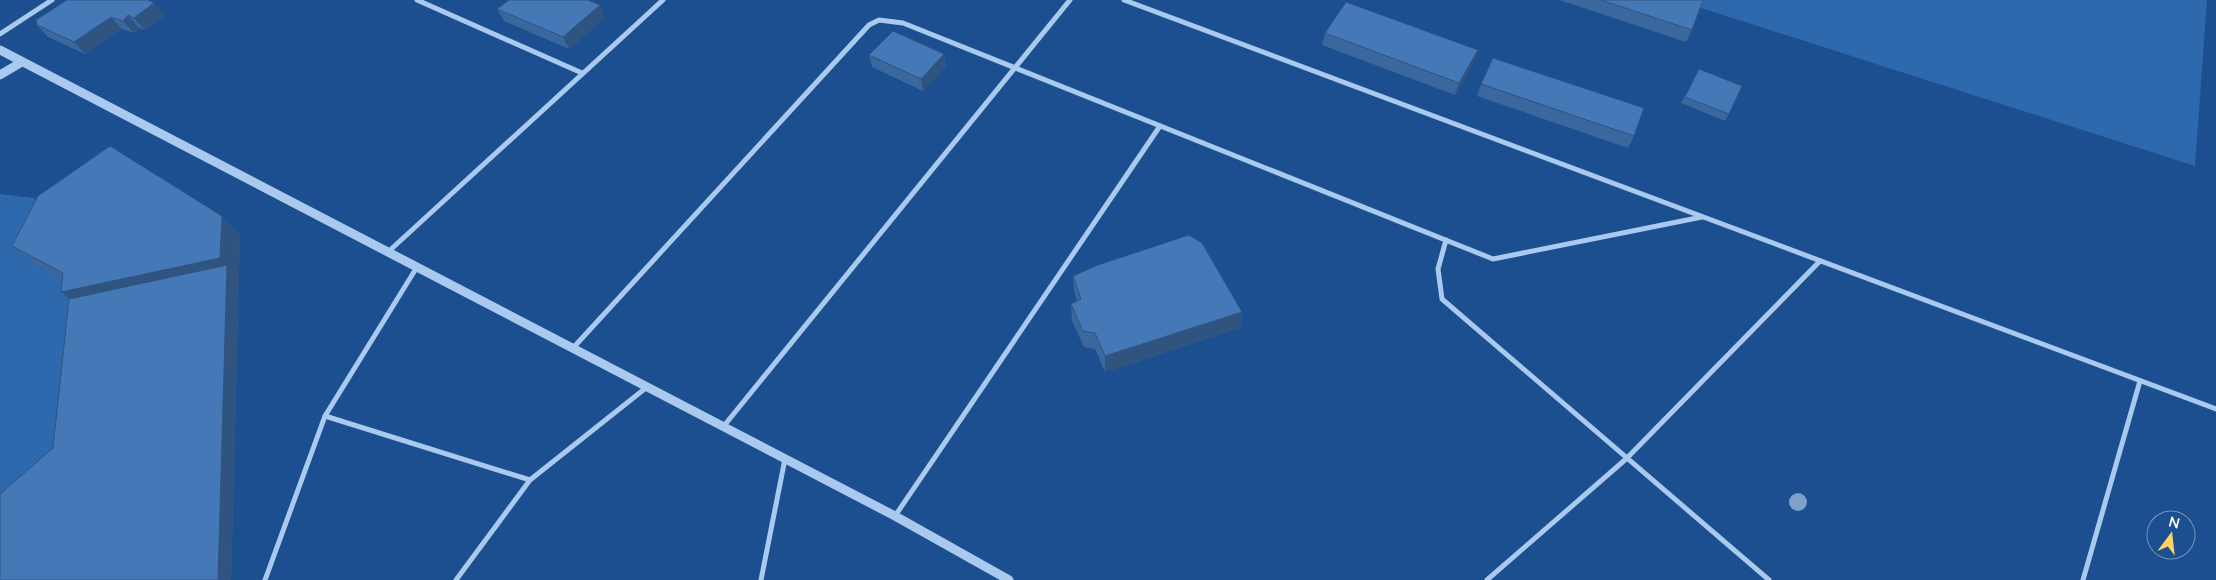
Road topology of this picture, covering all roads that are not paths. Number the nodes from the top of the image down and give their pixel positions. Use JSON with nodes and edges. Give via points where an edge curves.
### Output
{"nodes":[{"id":1,"x":52,"y":0,"type":"edge"},
{"id":2,"x":417,"y":0,"type":"edge"},
{"id":3,"x":663,"y":0,"type":"edge"},
{"id":4,"x":1070,"y":0,"type":"edge"},
{"id":5,"x":1124,"y":0,"type":"edge"},
{"id":6,"x":0,"y":34,"type":"edge"},
{"id":7,"x":0,"y":50,"type":"edge"},
{"id":8,"x":22,"y":62,"type":"junction"},
{"id":9,"x":1014,"y":69,"type":"junction"},
{"id":10,"x":582,"y":73,"type":"junction"},
{"id":11,"x":0,"y":75,"type":"edge"},
{"id":12,"x":1160,"y":126,"type":"junction"},
{"id":13,"x":1702,"y":217,"type":"junction"},
{"id":14,"x":1446,"y":240,"type":"junction"},
{"id":15,"x":388,"y":252,"type":"junction"},
{"id":16,"x":1820,"y":261,"type":"junction"},
{"id":17,"x":417,"y":267,"type":"junction"},
{"id":18,"x":573,"y":348,"type":"junction"},
{"id":19,"x":2140,"y":381,"type":"junction"},
{"id":20,"x":648,"y":387,"type":"junction"},
{"id":21,"x":2216,"y":409,"type":"edge"},
{"id":22,"x":325,"y":416,"type":"junction"},
{"id":23,"x":724,"y":427,"type":"junction"},
{"id":24,"x":785,"y":459,"type":"junction"},
{"id":25,"x":1626,"y":459,"type":"junction"},
{"id":26,"x":530,"y":480,"type":"junction"},
{"id":27,"x":895,"y":516,"type":"junction"},
{"id":28,"x":265,"y":580,"type":"edge"},
{"id":29,"x":456,"y":580,"type":"edge"},
{"id":30,"x":761,"y":580,"type":"edge"},
{"id":31,"x":1009,"y":580,"type":"edge"},
{"id":32,"x":1487,"y":580,"type":"edge"},
{"id":33,"x":1768,"y":580,"type":"edge"},
{"id":34,"x":2083,"y":580,"type":"edge"}],
"edges":[{"from":1,"to":6,"type":"street"},
{"from":2,"to":10,"type":"street"},
{"from":3,"to":10,"type":"street"},
{"from":4,"to":9,"type":"street"},
{"from":5,"to":13,"type":"street"},
{"from":7,"to":8,"type":"street"},
{"from":8,"to":11,"type":"street"},
{"from":8,"to":15,"type":"street"},
{"from":9,"to":12,"type":"street"},
{"from":9,"to":18,"type":"street","via":[[903,23],[879,20],[868,24]]},
{"from":9,"to":23,"type":"street"},
{"from":10,"to":15,"type":"street"},
{"from":12,"to":14,"type":"street"},
{"from":12,"to":27,"type":"street"},
{"from":13,"to":14,"type":"street","via":[[1493,259]]},
{"from":13,"to":16,"type":"street"},
{"from":14,"to":25,"type":"street","via":[[1438,256],[1436,274],[1442,299]]},
{"from":15,"to":17,"type":"street"},
{"from":16,"to":19,"type":"street"},
{"from":16,"to":25,"type":"street"},
{"from":17,"to":18,"type":"street"},
{"from":17,"to":22,"type":"street"},
{"from":18,"to":20,"type":"street"},
{"from":19,"to":21,"type":"street"},
{"from":19,"to":34,"type":"street"},
{"from":20,"to":23,"type":"street"},
{"from":20,"to":26,"type":"street"},
{"from":22,"to":26,"type":"street"},
{"from":22,"to":28,"type":"street"},
{"from":23,"to":24,"type":"street"},
{"from":24,"to":27,"type":"street"},
{"from":24,"to":30,"type":"street"},
{"from":25,"to":32,"type":"street"},
{"from":25,"to":33,"type":"street"},
{"from":26,"to":29,"type":"street"},
{"from":27,"to":31,"type":"street"}]}
